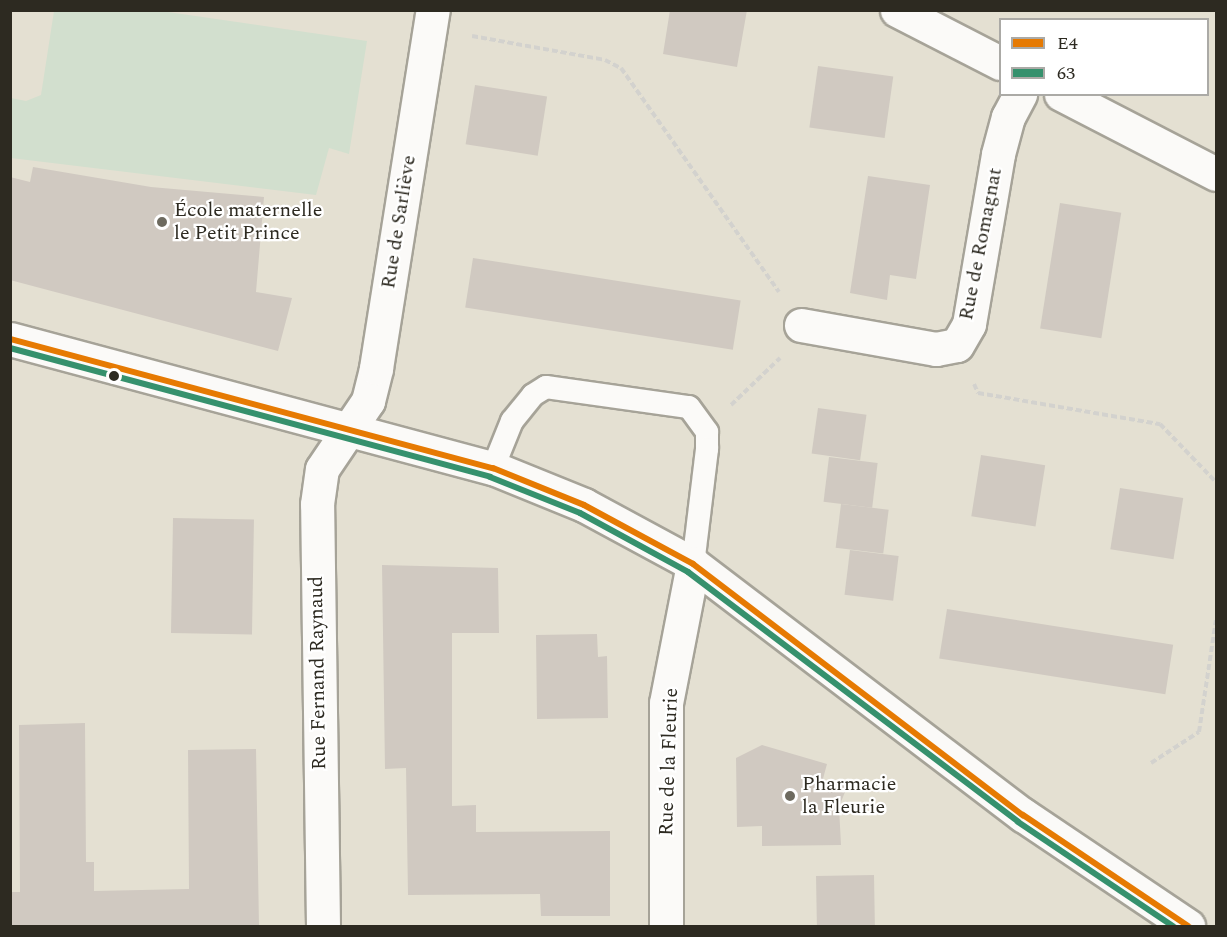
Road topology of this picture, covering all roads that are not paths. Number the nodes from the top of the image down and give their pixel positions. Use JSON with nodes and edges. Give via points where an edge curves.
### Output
{"nodes":[{"id":1,"x":897,"y":10,"type":"edge"},
{"id":2,"x":431,"y":19,"type":"edge"},
{"id":3,"x":999,"y":62,"type":"edge"},
{"id":4,"x":1019,"y":96,"type":"edge"},
{"id":5,"x":1066,"y":96,"type":"edge"},
{"id":6,"x":1216,"y":174,"type":"edge"},
{"id":7,"x":801,"y":325,"type":"road end"},
{"id":8,"x":10,"y":339,"type":"edge"},
{"id":9,"x":350,"y":428,"type":"junction"},
{"id":10,"x":493,"y":468,"type":"junction"},
{"id":11,"x":693,"y":564,"type":"junction"},
{"id":12,"x":324,"y":927,"type":"edge"},
{"id":13,"x":666,"y":927,"type":"edge"},
{"id":14,"x":1188,"y":927,"type":"edge"}],
"edges":[{"from":1,"to":3,"type":"street"},
{"from":2,"to":9,"type":"street","name":"Rue de Sarliève","via":[[376,368],[368,401]]},
{"from":4,"to":7,"type":"street","name":"Rue de Romagnat","via":[[1008,117],[998,154],[969,324],[957,345],[936,349]]},
{"from":5,"to":6,"type":"street"},
{"from":8,"to":9,"type":"street"},
{"from":9,"to":10,"type":"street"},
{"from":9,"to":12,"type":"street","name":"Rue Fernand Raynaud","via":[[322,469],[317,504]]},
{"from":10,"to":11,"type":"street","via":[[584,504]]},
{"from":10,"to":11,"type":"lane","via":[[512,421],[533,395],[546,387],[689,407],[702,423],[707,449]]},
{"from":11,"to":13,"type":"street","name":"Rue de la Fleurie","via":[[666,703]]},
{"from":11,"to":14,"type":"street","via":[[1023,815]]}]}
